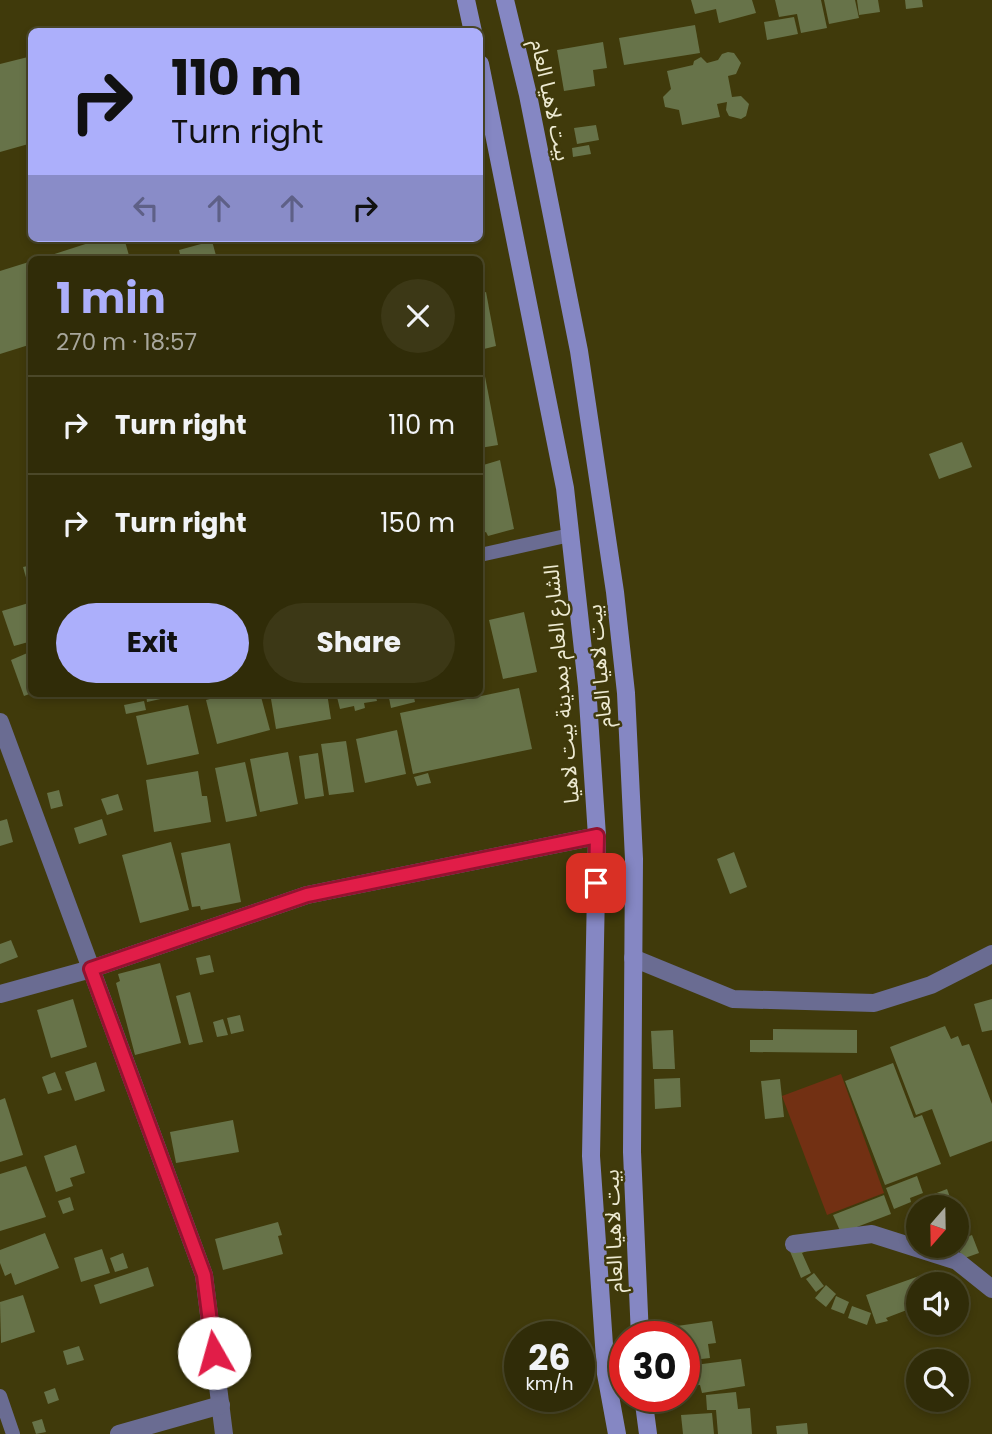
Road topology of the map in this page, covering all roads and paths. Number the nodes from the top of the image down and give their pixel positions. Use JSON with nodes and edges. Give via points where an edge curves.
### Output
{"nodes":[{"id":1,"x":466,"y":0,"type":"edge"},
{"id":2,"x":505,"y":0,"type":"edge"},
{"id":3,"x":472,"y":28,"type":"edge"},
{"id":4,"x":483,"y":79,"type":"edge"},
{"id":5,"x":570,"y":535,"type":"junction"},
{"id":6,"x":483,"y":554,"type":"edge"},
{"id":7,"x":0,"y":722,"type":"edge"},
{"id":8,"x":597,"y":836,"type":"junction"},
{"id":9,"x":992,"y":954,"type":"edge"},
{"id":10,"x":633,"y":958,"type":"junction"},
{"id":11,"x":91,"y":969,"type":"junction"},
{"id":12,"x":0,"y":994,"type":"edge"},
{"id":13,"x":794,"y":1244,"type":"dead end"},
{"id":14,"x":992,"y":1289,"type":"edge"},
{"id":15,"x":639,"y":1321,"type":"edge"},
{"id":16,"x":0,"y":1396,"type":"edge"},
{"id":17,"x":221,"y":1405,"type":"junction"},
{"id":18,"x":645,"y":1412,"type":"edge"},
{"id":19,"x":13,"y":1434,"type":"edge"},
{"id":20,"x":119,"y":1434,"type":"edge"},
{"id":21,"x":224,"y":1434,"type":"edge"},
{"id":22,"x":617,"y":1434,"type":"edge"},
{"id":23,"x":648,"y":1434,"type":"edge"}],
"edges":[{"from":1,"to":3,"type":"main road"},
{"from":2,"to":10,"type":"main road","name":"بيت لاهيا العام","via":[[579,351],[615,592],[626,693],[634,859]]},
{"from":4,"to":5,"type":"main road","name":"الشارع العام بمدينة بيت لاهيا","via":[[565,488]]},
{"from":5,"to":6,"type":"lane"},
{"from":5,"to":8,"type":"main road","name":"الشارع العام بمدينة بيت لاهيا","via":[[587,685]]},
{"from":7,"to":11,"type":"street"},
{"from":8,"to":11,"type":"street","via":[[307,895]]},
{"from":8,"to":22,"type":"main road","name":"الشارع العام بمدينة بيت لاهيا","via":[[591,1156],[606,1374]]},
{"from":9,"to":10,"type":"street","via":[[931,985],[874,1003],[733,999]]},
{"from":10,"to":15,"type":"main road","name":"بيت لاهيا العام","via":[[632,1153]]},
{"from":11,"to":12,"type":"street"},
{"from":11,"to":17,"type":"street","via":[[204,1275]]},
{"from":13,"to":14,"type":"street","via":[[872,1234],[957,1261]]},
{"from":16,"to":19,"type":"lane"},
{"from":17,"to":20,"type":"street"},
{"from":17,"to":21,"type":"street"},
{"from":18,"to":23,"type":"main road"}]}
